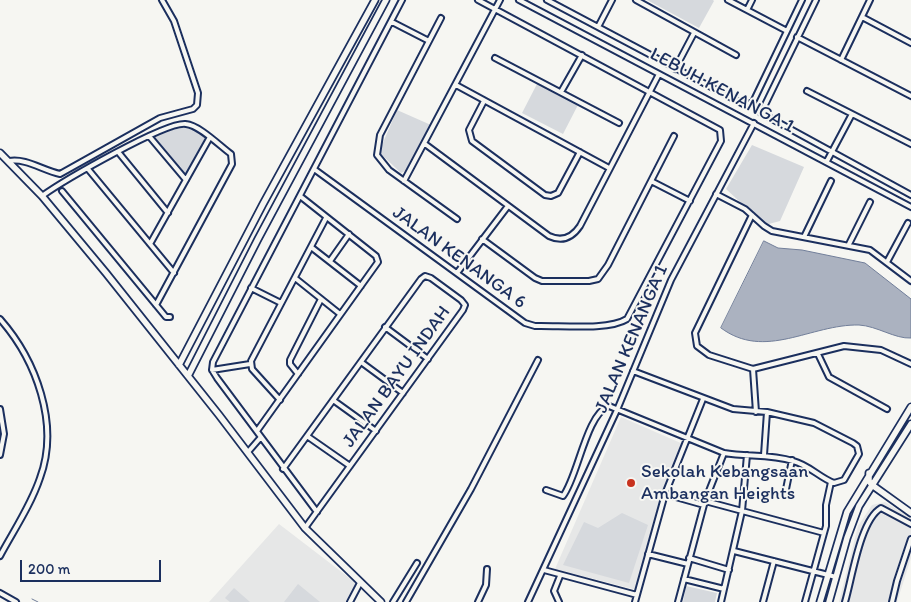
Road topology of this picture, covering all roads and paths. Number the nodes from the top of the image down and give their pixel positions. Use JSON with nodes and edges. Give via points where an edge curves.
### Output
{"nodes":[{"id":1,"x":162,"y":0,"type":"edge"},
{"id":2,"x":375,"y":0,"type":"edge"},
{"id":3,"x":386,"y":0,"type":"edge"},
{"id":4,"x":402,"y":0,"type":"edge"},
{"id":5,"x":478,"y":0,"type":"edge"},
{"id":6,"x":500,"y":0,"type":"edge"},
{"id":7,"x":519,"y":0,"type":"edge"},
{"id":8,"x":547,"y":0,"type":"edge"},
{"id":9,"x":612,"y":0,"type":"edge"},
{"id":10,"x":636,"y":0,"type":"edge"},
{"id":11,"x":728,"y":0,"type":"edge"},
{"id":12,"x":752,"y":0,"type":"edge"},
{"id":13,"x":802,"y":0,"type":"edge"},
{"id":14,"x":816,"y":0,"type":"edge"},
{"id":15,"x":870,"y":0,"type":"edge"},
{"id":16,"x":495,"y":9,"type":"junction"},
{"id":17,"x":747,"y":10,"type":"junction"},
{"id":18,"x":862,"y":17,"type":"junction"},
{"id":19,"x":441,"y":18,"type":"dead end"},
{"id":20,"x":392,"y":22,"type":"junction"},
{"id":21,"x":598,"y":28,"type":"junction"},
{"id":22,"x":787,"y":31,"type":"junction"},
{"id":23,"x":694,"y":33,"type":"junction"},
{"id":24,"x":797,"y":37,"type":"junction"},
{"id":25,"x":429,"y":41,"type":"junction"},
{"id":26,"x":911,"y":43,"type":"edge"},
{"id":27,"x":582,"y":55,"type":"junction"},
{"id":28,"x":736,"y":55,"type":"dead end"},
{"id":29,"x":496,"y":58,"type":"dead end"},
{"id":30,"x":841,"y":60,"type":"junction"},
{"id":31,"x":675,"y":68,"type":"junction"},
{"id":32,"x":659,"y":74,"type":"junction"},
{"id":33,"x":456,"y":85,"type":"junction"},
{"id":34,"x":807,"y":90,"type":"dead end"},
{"id":35,"x":650,"y":91,"type":"junction"},
{"id":36,"x":561,"y":92,"type":"junction"},
{"id":37,"x":911,"y":96,"type":"edge"},
{"id":38,"x":484,"y":101,"type":"junction"},
{"id":39,"x":852,"y":114,"type":"junction"},
{"id":40,"x":619,"y":122,"type":"dead end"},
{"id":41,"x":754,"y":123,"type":"junction"},
{"id":42,"x":149,"y":136,"type":"junction"},
{"id":43,"x":674,"y":136,"type":"dead end"},
{"id":44,"x":210,"y":137,"type":"junction"},
{"id":45,"x":425,"y":144,"type":"junction"},
{"id":46,"x":911,"y":144,"type":"edge"},
{"id":47,"x":832,"y":151,"type":"junction"},
{"id":48,"x":0,"y":152,"type":"edge"},
{"id":49,"x":580,"y":152,"type":"junction"},
{"id":50,"x":119,"y":153,"type":"junction"},
{"id":51,"x":9,"y":161,"type":"junction"},
{"id":52,"x":827,"y":162,"type":"junction"},
{"id":53,"x":609,"y":168,"type":"junction"},
{"id":54,"x":88,"y":169,"type":"junction"},
{"id":55,"x":314,"y":169,"type":"junction"},
{"id":56,"x":186,"y":180,"type":"junction"},
{"id":57,"x":404,"y":181,"type":"junction"},
{"id":58,"x":651,"y":181,"type":"junction"},
{"id":59,"x":831,"y":181,"type":"dead end"},
{"id":60,"x":62,"y":191,"type":"dead end"},
{"id":61,"x":716,"y":194,"type":"junction"},
{"id":62,"x":911,"y":195,"type":"edge"},
{"id":63,"x":42,"y":196,"type":"junction"},
{"id":64,"x":300,"y":196,"type":"junction"},
{"id":65,"x":690,"y":201,"type":"junction"},
{"id":66,"x":870,"y":202,"type":"dead end"},
{"id":67,"x":508,"y":206,"type":"junction"},
{"id":68,"x":911,"y":207,"type":"edge"},
{"id":69,"x":168,"y":213,"type":"junction"},
{"id":70,"x":752,"y":215,"type":"junction"},
{"id":71,"x":326,"y":218,"type":"junction"},
{"id":72,"x":457,"y":220,"type":"dead end"},
{"id":73,"x":908,"y":223,"type":"dead end"},
{"id":74,"x":349,"y":234,"type":"junction"},
{"id":75,"x":804,"y":237,"type":"junction"},
{"id":76,"x":482,"y":239,"type":"junction"},
{"id":77,"x":150,"y":244,"type":"junction"},
{"id":78,"x":849,"y":244,"type":"junction"},
{"id":79,"x":311,"y":248,"type":"junction"},
{"id":80,"x":330,"y":262,"type":"junction"},
{"id":81,"x":887,"y":262,"type":"junction"},
{"id":82,"x":174,"y":273,"type":"junction"},
{"id":83,"x":457,"y":273,"type":"junction"},
{"id":84,"x":295,"y":278,"type":"junction"},
{"id":85,"x":911,"y":280,"type":"edge"},
{"id":86,"x":361,"y":286,"type":"junction"},
{"id":87,"x":251,"y":288,"type":"junction"},
{"id":88,"x":321,"y":299,"type":"junction"},
{"id":89,"x":281,"y":303,"type":"junction"},
{"id":90,"x":156,"y":305,"type":"junction"},
{"id":91,"x":340,"y":314,"type":"junction"},
{"id":92,"x":170,"y":317,"type":"dead end"},
{"id":93,"x":0,"y":319,"type":"edge"},
{"id":94,"x":385,"y":327,"type":"junction"},
{"id":95,"x":818,"y":354,"type":"junction"},
{"id":96,"x":428,"y":358,"type":"junction"},
{"id":97,"x":538,"y":360,"type":"dead end"},
{"id":98,"x":361,"y":362,"type":"junction"},
{"id":99,"x":250,"y":364,"type":"junction"},
{"id":100,"x":911,"y":364,"type":"edge"},
{"id":101,"x":179,"y":365,"type":"junction"},
{"id":102,"x":753,"y":369,"type":"junction"},
{"id":103,"x":212,"y":370,"type":"junction"},
{"id":104,"x":633,"y":372,"type":"junction"},
{"id":105,"x":298,"y":374,"type":"junction"},
{"id":106,"x":188,"y":376,"type":"junction"},
{"id":107,"x":404,"y":392,"type":"junction"},
{"id":108,"x":703,"y":399,"type":"junction"},
{"id":109,"x":280,"y":400,"type":"junction"},
{"id":110,"x":333,"y":400,"type":"junction"},
{"id":111,"x":911,"y":407,"type":"edge"},
{"id":112,"x":0,"y":409,"type":"edge"},
{"id":113,"x":887,"y":409,"type":"dead end"},
{"id":114,"x":617,"y":410,"type":"junction"},
{"id":115,"x":756,"y":412,"type":"junction"},
{"id":116,"x":767,"y":412,"type":"junction"},
{"id":117,"x":911,"y":424,"type":"edge"},
{"id":118,"x":376,"y":431,"type":"junction"},
{"id":119,"x":258,"y":432,"type":"junction"},
{"id":120,"x":2,"y":434,"type":"edge"},
{"id":121,"x":307,"y":436,"type":"junction"},
{"id":122,"x":261,"y":437,"type":"junction"},
{"id":123,"x":686,"y":437,"type":"junction"},
{"id":124,"x":248,"y":452,"type":"junction"},
{"id":125,"x":724,"y":452,"type":"junction"},
{"id":126,"x":764,"y":454,"type":"junction"},
{"id":127,"x":0,"y":455,"type":"edge"},
{"id":128,"x":747,"y":455,"type":"junction"},
{"id":129,"x":792,"y":460,"type":"junction"},
{"id":130,"x":350,"y":466,"type":"junction"},
{"id":131,"x":283,"y":469,"type":"junction"},
{"id":132,"x":870,"y":473,"type":"junction"},
{"id":133,"x":831,"y":482,"type":"junction"},
{"id":134,"x":872,"y":485,"type":"junction"},
{"id":135,"x":546,"y":490,"type":"dead end"},
{"id":136,"x":858,"y":491,"type":"junction"},
{"id":137,"x":665,"y":494,"type":"junction"},
{"id":138,"x":785,"y":494,"type":"dead end"},
{"id":139,"x":704,"y":503,"type":"junction"},
{"id":140,"x":742,"y":510,"type":"junction"},
{"id":141,"x":317,"y":512,"type":"junction"},
{"id":142,"x":911,"y":513,"type":"edge"},
{"id":143,"x":911,"y":524,"type":"edge"},
{"id":144,"x":305,"y":528,"type":"junction"},
{"id":145,"x":824,"y":533,"type":"junction"},
{"id":146,"x":911,"y":538,"type":"edge"},
{"id":147,"x":0,"y":545,"type":"edge"},
{"id":148,"x":5,"y":546,"type":"junction"},
{"id":149,"x":734,"y":551,"type":"junction"},
{"id":150,"x":648,"y":554,"type":"junction"},
{"id":151,"x":0,"y":556,"type":"edge"},
{"id":152,"x":689,"y":558,"type":"junction"},
{"id":153,"x":774,"y":562,"type":"junction"},
{"id":154,"x":417,"y":563,"type":"dead end"},
{"id":155,"x":688,"y":564,"type":"junction"},
{"id":156,"x":487,"y":569,"type":"dead end"},
{"id":157,"x":544,"y":570,"type":"junction"},
{"id":158,"x":729,"y":570,"type":"junction"},
{"id":159,"x":813,"y":571,"type":"junction"},
{"id":160,"x":827,"y":574,"type":"junction"},
{"id":161,"x":560,"y":576,"type":"junction"},
{"id":162,"x":836,"y":577,"type":"junction"},
{"id":163,"x":684,"y":579,"type":"junction"},
{"id":164,"x":360,"y":583,"type":"junction"},
{"id":165,"x":724,"y":589,"type":"junction"},
{"id":166,"x":0,"y":593,"type":"edge"},
{"id":167,"x":637,"y":595,"type":"junction"},
{"id":168,"x":16,"y":602,"type":"edge"},
{"id":169,"x":350,"y":602,"type":"edge"},
{"id":170,"x":381,"y":602,"type":"edge"},
{"id":171,"x":393,"y":602,"type":"edge"},
{"id":172,"x":406,"y":602,"type":"edge"},
{"id":173,"x":478,"y":602,"type":"edge"},
{"id":174,"x":528,"y":602,"type":"edge"},
{"id":175,"x":559,"y":602,"type":"edge"},
{"id":176,"x":635,"y":602,"type":"edge"},
{"id":177,"x":678,"y":602,"type":"edge"},
{"id":178,"x":721,"y":602,"type":"edge"},
{"id":179,"x":763,"y":602,"type":"edge"},
{"id":180,"x":805,"y":602,"type":"edge"},
{"id":181,"x":820,"y":602,"type":"edge"},
{"id":182,"x":829,"y":602,"type":"edge"},
{"id":183,"x":845,"y":602,"type":"edge"},
{"id":184,"x":892,"y":602,"type":"edge"}],
"edges":[{"from":1,"to":51,"type":"street","via":[[174,21],[198,93],[197,105],[160,118],[60,174],[24,160]]},
{"from":2,"to":101,"type":"street"},
{"from":3,"to":106,"type":"street","via":[[262,230]]},
{"from":4,"to":20,"type":"street"},
{"from":5,"to":16,"type":"street","name":"JALAN KENANGA 6"},
{"from":6,"to":16,"type":"street"},
{"from":7,"to":32,"type":"street","name":"LEBUH KENANGA 1"},
{"from":8,"to":21,"type":"street"},
{"from":9,"to":21,"type":"street"},
{"from":10,"to":23,"type":"street"},
{"from":11,"to":17,"type":"street"},
{"from":12,"to":17,"type":"street"},
{"from":13,"to":22,"type":"street"},
{"from":14,"to":24,"type":"street"},
{"from":15,"to":18,"type":"street"},
{"from":16,"to":27,"type":"street","name":"JALAN KENANGA 6"},
{"from":16,"to":33,"type":"street"},
{"from":17,"to":22,"type":"street"},
{"from":18,"to":26,"type":"street"},
{"from":18,"to":30,"type":"street"},
{"from":19,"to":25,"type":"street"},
{"from":20,"to":25,"type":"street"},
{"from":20,"to":55,"type":"street"},
{"from":21,"to":31,"type":"street"},
{"from":22,"to":31,"type":"street","via":[[750,104],[745,105]]},
{"from":23,"to":28,"type":"street"},
{"from":23,"to":31,"type":"street"},
{"from":24,"to":30,"type":"street"},
{"from":24,"to":47,"type":"street","via":[[762,113]]},
{"from":25,"to":57,"type":"street","via":[[377,146],[381,163]]},
{"from":27,"to":35,"type":"street","name":"JALAN KENANGA 6"},
{"from":27,"to":36,"type":"street"},
{"from":29,"to":36,"type":"street"},
{"from":30,"to":37,"type":"street"},
{"from":32,"to":35,"type":"street"},
{"from":32,"to":41,"type":"street","name":"LEBUH KENANGA 1"},
{"from":33,"to":38,"type":"street"},
{"from":33,"to":45,"type":"street"},
{"from":34,"to":39,"type":"street"},
{"from":35,"to":53,"type":"street"},
{"from":35,"to":65,"type":"street","name":"JALAN KENANGA 6","via":[[712,124],[722,135]]},
{"from":36,"to":40,"type":"street"},
{"from":38,"to":49,"type":"street"},
{"from":38,"to":49,"type":"street","via":[[469,130],[472,141],[546,195],[558,193]]},
{"from":39,"to":46,"type":"street"},
{"from":39,"to":47,"type":"street"},
{"from":41,"to":52,"type":"street","name":"LEBUH KENANGA 1"},
{"from":41,"to":61,"type":"street","name":"JALAN KENANGA 1"},
{"from":42,"to":44,"type":"street","via":[[184,123]]},
{"from":42,"to":50,"type":"street"},
{"from":42,"to":56,"type":"street"},
{"from":43,"to":58,"type":"street"},
{"from":44,"to":56,"type":"street"},
{"from":44,"to":82,"type":"street","via":[[231,154],[232,164]]},
{"from":45,"to":57,"type":"street"},
{"from":45,"to":67,"type":"street"},
{"from":47,"to":52,"type":"street"},
{"from":47,"to":62,"type":"street"},
{"from":48,"to":51,"type":"street"},
{"from":49,"to":53,"type":"street"},
{"from":50,"to":54,"type":"street"},
{"from":50,"to":69,"type":"street"},
{"from":51,"to":63,"type":"street"},
{"from":52,"to":68,"type":"street","name":"LEBUH KENANGA 1"},
{"from":53,"to":67,"type":"street","via":[[576,232],[564,239],[548,236]]},
{"from":54,"to":63,"type":"street"},
{"from":54,"to":77,"type":"street"},
{"from":55,"to":64,"type":"street"},
{"from":55,"to":83,"type":"street","name":"JALAN KENANGA 6"},
{"from":56,"to":69,"type":"street"},
{"from":57,"to":72,"type":"street"},
{"from":58,"to":65,"type":"street"},
{"from":58,"to":76,"type":"street","via":[[598,279],[542,281]]},
{"from":59,"to":75,"type":"street"},
{"from":60,"to":90,"type":"street"},
{"from":61,"to":70,"type":"street"},
{"from":61,"to":104,"type":"street","name":"JALAN KENANGA 1","via":[[670,280]]},
{"from":63,"to":101,"type":"street"},
{"from":64,"to":71,"type":"street"},
{"from":64,"to":87,"type":"street"},
{"from":65,"to":83,"type":"street","name":"JALAN KENANGA 6","via":[[630,314],[621,323],[535,326],[525,323]]},
{"from":66,"to":78,"type":"street"},
{"from":67,"to":76,"type":"street"},
{"from":69,"to":77,"type":"street"},
{"from":70,"to":75,"type":"street","via":[[772,231]]},
{"from":70,"to":102,"type":"street","via":[[694,333],[694,340],[709,355]]},
{"from":71,"to":74,"type":"street"},
{"from":71,"to":79,"type":"street"},
{"from":73,"to":81,"type":"street"},
{"from":74,"to":80,"type":"street"},
{"from":74,"to":86,"type":"street","via":[[378,259]]},
{"from":75,"to":78,"type":"street"},
{"from":76,"to":83,"type":"street"},
{"from":77,"to":82,"type":"street"},
{"from":78,"to":81,"type":"street","via":[[870,250]]},
{"from":79,"to":80,"type":"street"},
{"from":79,"to":84,"type":"street"},
{"from":80,"to":86,"type":"street"},
{"from":81,"to":85,"type":"street"},
{"from":82,"to":90,"type":"street"},
{"from":84,"to":88,"type":"street"},
{"from":84,"to":89,"type":"street"},
{"from":86,"to":91,"type":"street"},
{"from":87,"to":89,"type":"street"},
{"from":87,"to":103,"type":"street","via":[[216,354]]},
{"from":88,"to":91,"type":"street"},
{"from":88,"to":105,"type":"street","via":[[290,360]]},
{"from":89,"to":99,"type":"street"},
{"from":90,"to":92,"type":"street","via":[[166,317]]},
{"from":91,"to":105,"type":"street"},
{"from":93,"to":148,"type":"street","via":[[18,344],[42,394],[48,430],[41,477]]},
{"from":94,"to":96,"type":"street"},
{"from":94,"to":96,"type":"street","name":"JALAN BAYU INDAH","via":[[421,279],[425,276],[432,278],[465,305]]},
{"from":94,"to":98,"type":"street","name":"JALAN BAYU INDAH"},
{"from":95,"to":100,"type":"street","via":[[844,346],[860,346],[881,350]]},
{"from":95,"to":102,"type":"street"},
{"from":95,"to":113,"type":"street","via":[[829,377]]},
{"from":96,"to":107,"type":"street","name":"JALAN BAYU INDAH"},
{"from":97,"to":172,"type":"street"},
{"from":98,"to":107,"type":"street"},
{"from":98,"to":110,"type":"street","name":"JALAN BAYU INDAH"},
{"from":99,"to":103,"type":"street"},
{"from":99,"to":109,"type":"street"},
{"from":101,"to":106,"type":"street"},
{"from":102,"to":115,"type":"street"},
{"from":103,"to":119,"type":"street"},
{"from":104,"to":108,"type":"street"},
{"from":104,"to":114,"type":"street","name":"JALAN KENANGA 1"},
{"from":105,"to":109,"type":"street"},
{"from":106,"to":124,"type":"street"},
{"from":107,"to":118,"type":"street","name":"JALAN BAYU INDAH"},
{"from":108,"to":115,"type":"street","via":[[733,409]]},
{"from":108,"to":123,"type":"street"},
{"from":109,"to":119,"type":"street"},
{"from":110,"to":118,"type":"street"},
{"from":110,"to":121,"type":"street","name":"JALAN BAYU INDAH"},
{"from":111,"to":132,"type":"street"},
{"from":112,"to":120,"type":"street"},
{"from":114,"to":123,"type":"street"},
{"from":114,"to":135,"type":"street","via":[[610,406],[600,414],[563,496]]},
{"from":114,"to":157,"type":"street","name":"JALAN KENANGA 1"},
{"from":115,"to":116,"type":"street"},
{"from":116,"to":126,"type":"street"},
{"from":116,"to":133,"type":"street","via":[[814,423],[857,446],[859,454],[852,469],[841,482]]},
{"from":117,"to":134,"type":"street"},
{"from":118,"to":130,"type":"street","name":"JALAN BAYU INDAH"},
{"from":119,"to":122,"type":"street"},
{"from":120,"to":127,"type":"street"},
{"from":121,"to":130,"type":"street"},
{"from":121,"to":131,"type":"street","name":"JALAN BAYU INDAH"},
{"from":122,"to":124,"type":"street"},
{"from":122,"to":131,"type":"street"},
{"from":123,"to":125,"type":"street"},
{"from":123,"to":137,"type":"street"},
{"from":124,"to":144,"type":"street"},
{"from":125,"to":128,"type":"street"},
{"from":125,"to":139,"type":"street"},
{"from":126,"to":128,"type":"street"},
{"from":126,"to":129,"type":"street"},
{"from":128,"to":140,"type":"street"},
{"from":129,"to":133,"type":"street"},
{"from":129,"to":138,"type":"street"},
{"from":130,"to":141,"type":"street","name":"JALAN BAYU INDAH"},
{"from":131,"to":141,"type":"street"},
{"from":132,"to":134,"type":"street"},
{"from":132,"to":136,"type":"street"},
{"from":133,"to":145,"type":"street"},
{"from":134,"to":136,"type":"street"},
{"from":134,"to":142,"type":"street"},
{"from":134,"to":162,"type":"street","via":[[855,515]]},
{"from":136,"to":160,"type":"street","via":[[844,519]]},
{"from":137,"to":139,"type":"street"},
{"from":137,"to":150,"type":"street"},
{"from":139,"to":140,"type":"street"},
{"from":139,"to":152,"type":"street"},
{"from":140,"to":145,"type":"street"},
{"from":140,"to":149,"type":"street"},
{"from":141,"to":144,"type":"street","name":"JALAN BAYU INDAH"},
{"from":143,"to":183,"type":"street","via":[[887,510],[881,508],[876,511],[865,530]]},
{"from":144,"to":164,"type":"street"},
{"from":145,"to":159,"type":"street"},
{"from":146,"to":184,"type":"street"},
{"from":147,"to":148,"type":"street"},
{"from":148,"to":151,"type":"street"},
{"from":149,"to":153,"type":"street"},
{"from":149,"to":158,"type":"street"},
{"from":150,"to":155,"type":"street"},
{"from":150,"to":167,"type":"street"},
{"from":152,"to":155,"type":"street"},
{"from":152,"to":158,"type":"street"},
{"from":153,"to":159,"type":"street"},
{"from":153,"to":179,"type":"street"},
{"from":154,"to":171,"type":"street"},
{"from":155,"to":163,"type":"street"},
{"from":156,"to":173,"type":"street","via":[[486,585]]},
{"from":157,"to":161,"type":"street"},
{"from":157,"to":174,"type":"street","name":"JALAN KENANGA 1"},
{"from":158,"to":165,"type":"street"},
{"from":159,"to":160,"type":"street"},
{"from":159,"to":180,"type":"street"},
{"from":160,"to":162,"type":"street"},
{"from":160,"to":181,"type":"street"},
{"from":161,"to":167,"type":"street"},
{"from":161,"to":175,"type":"street","via":[[554,591]]},
{"from":162,"to":182,"type":"street"},
{"from":163,"to":165,"type":"street"},
{"from":163,"to":177,"type":"street"},
{"from":164,"to":169,"type":"street"},
{"from":164,"to":170,"type":"street"},
{"from":165,"to":178,"type":"street"},
{"from":166,"to":168,"type":"street"},
{"from":167,"to":176,"type":"street"}]}
